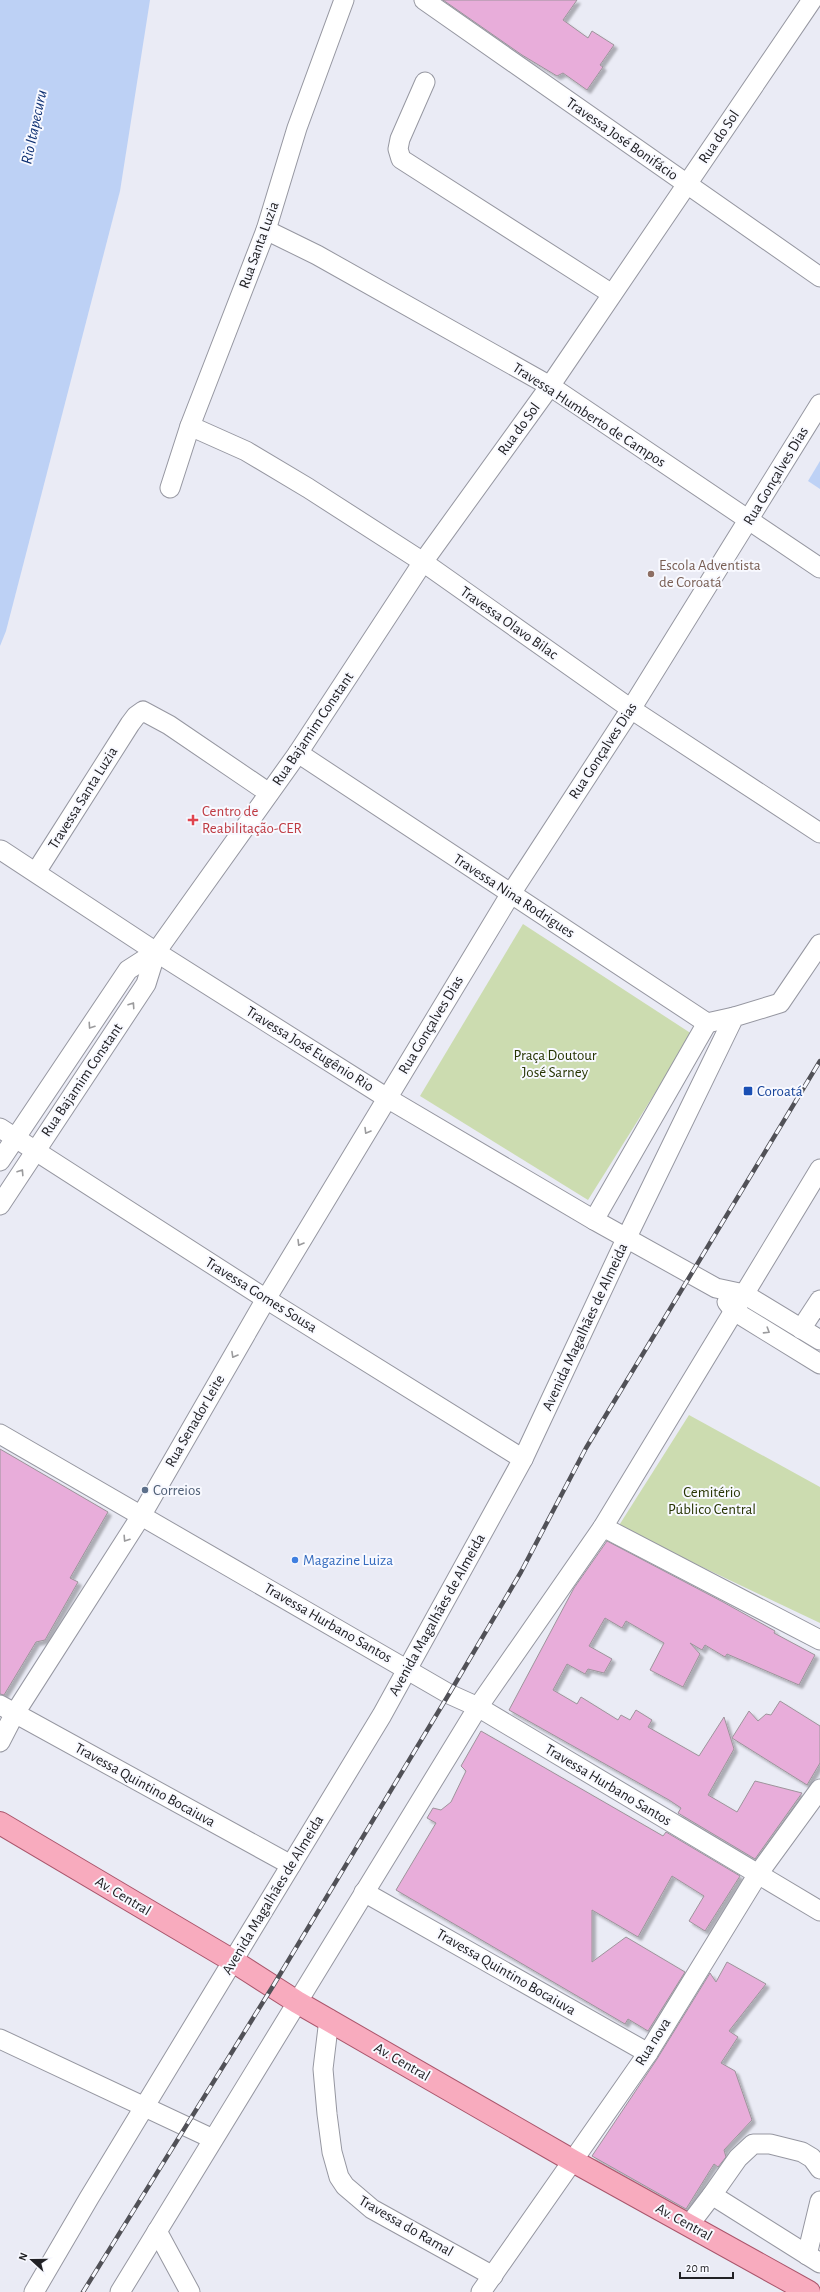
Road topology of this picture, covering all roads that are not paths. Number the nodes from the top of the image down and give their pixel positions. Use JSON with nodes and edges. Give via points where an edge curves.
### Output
{"nodes":[{"id":1,"x":344,"y":0,"type":"edge"},
{"id":2,"x":424,"y":0,"type":"edge"},
{"id":3,"x":812,"y":0,"type":"edge"},
{"id":4,"x":425,"y":82,"type":"dead end"},
{"id":5,"x":687,"y":185,"type":"junction"},
{"id":6,"x":266,"y":230,"type":"junction"},
{"id":7,"x":820,"y":277,"type":"edge"},
{"id":8,"x":612,"y":294,"type":"junction"},
{"id":9,"x":550,"y":386,"type":"junction"},
{"id":10,"x":820,"y":404,"type":"edge"},
{"id":11,"x":190,"y":426,"type":"junction"},
{"id":12,"x":170,"y":488,"type":"dead end"},
{"id":13,"x":749,"y":521,"type":"junction"},
{"id":14,"x":423,"y":562,"type":"junction"},
{"id":15,"x":820,"y":568,"type":"edge"},
{"id":16,"x":631,"y":709,"type":"junction"},
{"id":17,"x":298,"y":753,"type":"junction"},
{"id":18,"x":269,"y":793,"type":"junction"},
{"id":19,"x":820,"y":833,"type":"edge"},
{"id":20,"x":0,"y":850,"type":"edge"},
{"id":21,"x":36,"y":872,"type":"junction"},
{"id":22,"x":510,"y":894,"type":"junction"},
{"id":23,"x":820,"y":944,"type":"edge"},
{"id":24,"x":156,"y":952,"type":"junction"},
{"id":25,"x":734,"y":1017,"type":"junction"},
{"id":26,"x":707,"y":1023,"type":"junction"},
{"id":27,"x":387,"y":1098,"type":"junction"},
{"id":28,"x":8,"y":1133,"type":"edge"},
{"id":29,"x":36,"y":1150,"type":"junction"},
{"id":30,"x":0,"y":1161,"type":"edge"},
{"id":31,"x":820,"y":1169,"type":"edge"},
{"id":32,"x":0,"y":1205,"type":"edge"},
{"id":33,"x":594,"y":1220,"type":"junction"},
{"id":34,"x":627,"y":1237,"type":"junction"},
{"id":35,"x":716,"y":1288,"type":"junction"},
{"id":36,"x":744,"y":1294,"type":"junction"},
{"id":37,"x":266,"y":1299,"type":"junction"},
{"id":38,"x":820,"y":1300,"type":"edge"},
{"id":39,"x":734,"y":1310,"type":"junction"},
{"id":40,"x":801,"y":1329,"type":"junction"},
{"id":41,"x":820,"y":1340,"type":"edge"},
{"id":42,"x":820,"y":1364,"type":"edge"},
{"id":43,"x":0,"y":1434,"type":"edge"},
{"id":44,"x":523,"y":1459,"type":"junction"},
{"id":45,"x":141,"y":1516,"type":"junction"},
{"id":46,"x":603,"y":1527,"type":"junction"},
{"id":47,"x":820,"y":1640,"type":"edge"},
{"id":48,"x":408,"y":1669,"type":"junction"},
{"id":49,"x":478,"y":1707,"type":"junction"},
{"id":50,"x":7,"y":1709,"type":"edge"},
{"id":51,"x":0,"y":1742,"type":"edge"},
{"id":52,"x":820,"y":1789,"type":"edge"},
{"id":53,"x":0,"y":1823,"type":"edge"},
{"id":54,"x":290,"y":1865,"type":"junction"},
{"id":55,"x":758,"y":1874,"type":"junction"},
{"id":56,"x":364,"y":1892,"type":"junction"},
{"id":57,"x":820,"y":1911,"type":"edge"},
{"id":58,"x":233,"y":1961,"type":"junction"},
{"id":59,"x":297,"y":2002,"type":"junction"},
{"id":60,"x":329,"y":2019,"type":"junction"},
{"id":61,"x":0,"y":2039,"type":"edge"},
{"id":62,"x":648,"y":2053,"type":"junction"},
{"id":63,"x":144,"y":2107,"type":"junction"},
{"id":64,"x":213,"y":2139,"type":"junction"},
{"id":65,"x":573,"y":2161,"type":"junction"},
{"id":66,"x":820,"y":2169,"type":"edge"},
{"id":67,"x":712,"y":2195,"type":"junction"},
{"id":68,"x":820,"y":2201,"type":"edge"},
{"id":69,"x":688,"y":2225,"type":"junction"},
{"id":70,"x":157,"y":2231,"type":"junction"},
{"id":71,"x":814,"y":2259,"type":"edge"},
{"id":72,"x":493,"y":2276,"type":"junction"},
{"id":73,"x":34,"y":2292,"type":"edge"},
{"id":74,"x":120,"y":2292,"type":"edge"},
{"id":75,"x":190,"y":2292,"type":"edge"},
{"id":76,"x":481,"y":2292,"type":"edge"},
{"id":77,"x":809,"y":2292,"type":"edge"}],
"edges":[{"from":1,"to":6,"type":"street","name":"Rua Santa Luzia","via":[[297,128]]},
{"from":2,"to":5,"type":"street","name":"Travessa José Bonifácio"},
{"from":3,"to":5,"type":"street","name":"Rua do Sol"},
{"from":4,"to":8,"type":"street","via":[[400,139],[398,149],[402,159]]},
{"from":5,"to":7,"type":"street","name":"Travessa José Bonifácio"},
{"from":5,"to":8,"type":"street","name":"Rua do Sol"},
{"from":6,"to":9,"type":"street","name":"Travessa Humberto de Campos","via":[[316,255]]},
{"from":6,"to":11,"type":"street","name":"Rua Santa Luzia"},
{"from":8,"to":9,"type":"street","name":"Rua do Sol"},
{"from":9,"to":13,"type":"street","name":"Travessa Humberto de Campos"},
{"from":9,"to":14,"type":"street","name":"Rua do Sol"},
{"from":10,"to":13,"type":"street","name":"Rua Gonçalves Dias"},
{"from":11,"to":12,"type":"street","name":"Rua Santa Luzia"},
{"from":11,"to":14,"type":"street","name":"Travessa Olavo Bilac","via":[[269,463]]},
{"from":13,"to":15,"type":"street","name":"Travessa Humberto de Campos"},
{"from":13,"to":16,"type":"street","name":"Rua Gonçalves Dias"},
{"from":14,"to":16,"type":"street","name":"Travessa Olavo Bilac"},
{"from":14,"to":17,"type":"street","name":"Rua Bajamim Constant"},
{"from":16,"to":19,"type":"street","name":"Travessa Olavo Bilac"},
{"from":16,"to":22,"type":"street","name":"Rua Gonçalves Dias"},
{"from":17,"to":18,"type":"street","name":"Rua Bajamim Constant"},
{"from":17,"to":22,"type":"street","name":"Travessa Nina Rodrigues"},
{"from":18,"to":21,"type":"street","name":"Travessa Santa Luzia","via":[[152,714],[143,712],[130,724]]},
{"from":18,"to":24,"type":"street","name":"Rua Bajamim Constant"},
{"from":20,"to":21,"type":"street","name":"Travessa José Eugênio Rio"},
{"from":21,"to":24,"type":"street","name":"Travessa José Eugênio Rio"},
{"from":22,"to":26,"type":"street","name":"Travessa Nina Rodrigues"},
{"from":22,"to":27,"type":"street","name":"Rua Gonçalves Dias"},
{"from":23,"to":25,"type":"street","via":[[780,1003]]},
{"from":24,"to":27,"type":"street","name":"Travessa José Eugênio Rio"},
{"from":24,"to":28,"type":"street","name":"Rua Bajamim Constant","one_way":true,"via":[[128,970]]},
{"from":29,"to":24,"type":"street","name":"Rua Bajamim Constant","one_way":true,"via":[[146,984]]},
{"from":25,"to":26,"type":"street"},
{"from":25,"to":34,"type":"street","name":"Avenida Magalhães de Almeida"},
{"from":26,"to":33,"type":"street"},
{"from":27,"to":33,"type":"street","name":"Travessa José Eugênio Rio"},
{"from":27,"to":37,"type":"street","name":"Rua Senador Leite","one_way":true},
{"from":28,"to":29,"type":"street","name":"Travessa Gomes Sousa"},
{"from":28,"to":30,"type":"street","name":"Rua Bajamim Constant"},
{"from":32,"to":29,"type":"street","name":"Rua Bajamim Constant","one_way":true},
{"from":29,"to":37,"type":"street","name":"Travessa Gomes Sousa"},
{"from":31,"to":36,"type":"street"},
{"from":33,"to":34,"type":"street","name":"Travessa José Eugênio Rio"},
{"from":34,"to":35,"type":"street","name":"Travessa José Eugênio Rio"},
{"from":34,"to":44,"type":"street","name":"Avenida Magalhães de Almeida"},
{"from":35,"to":36,"type":"street"},
{"from":35,"to":39,"type":"street"},
{"from":36,"to":39,"type":"street"},
{"from":36,"to":40,"type":"street"},
{"from":37,"to":44,"type":"street","name":"Travessa Gomes Sousa"},
{"from":37,"to":45,"type":"street","name":"Rua Senador Leite","one_way":true},
{"from":38,"to":40,"type":"street"},
{"from":39,"to":42,"type":"street","one_way":true},
{"from":39,"to":46,"type":"street"},
{"from":40,"to":41,"type":"street"},
{"from":43,"to":45,"type":"street","name":"Travessa Hurbano Santos"},
{"from":44,"to":48,"type":"street","name":"Avenida Magalhães de Almeida"},
{"from":45,"to":48,"type":"street","name":"Travessa Hurbano Santos"},
{"from":45,"to":50,"type":"street","name":"Rua Senador Leite","one_way":true},
{"from":46,"to":47,"type":"street"},
{"from":46,"to":49,"type":"street"},
{"from":48,"to":49,"type":"street","name":"Travessa Hurbano Santos","via":[[449,1694]]},
{"from":48,"to":54,"type":"street","name":"Avenida Magalhães de Almeida"},
{"from":49,"to":55,"type":"street","name":"Travessa Hurbano Santos"},
{"from":49,"to":56,"type":"street"},
{"from":50,"to":51,"type":"street","name":"Rua Senador Leite"},
{"from":50,"to":54,"type":"street","name":"Travessa Quintino Bocaiuva"},
{"from":52,"to":55,"type":"street","name":"Rua nova"},
{"from":53,"to":58,"type":"main road","name":"Av. Central"},
{"from":54,"to":58,"type":"street","name":"Avenida Magalhães de Almeida"},
{"from":55,"to":57,"type":"street","name":"Travessa Hurbano Santos"},
{"from":55,"to":62,"type":"street","name":"Rua nova"},
{"from":56,"to":59,"type":"street"},
{"from":56,"to":62,"type":"street","name":"Travessa Quintino Bocaiuva"},
{"from":58,"to":59,"type":"main road","name":"Av. Central"},
{"from":58,"to":63,"type":"street","name":"Avenida Magalhães de Almeida"},
{"from":59,"to":60,"type":"main road","name":"Av. Central"},
{"from":59,"to":64,"type":"street"},
{"from":60,"to":65,"type":"main road","name":"Av. Central"},
{"from":60,"to":72,"type":"street","name":"Travessa do Ramal","via":[[323,2069],[332,2152],[339,2177],[345,2186],[372,2209]]},
{"from":61,"to":63,"type":"street"},
{"from":62,"to":65,"type":"street","name":"Rua nova"},
{"from":63,"to":64,"type":"street"},
{"from":63,"to":73,"type":"street","name":"Avenida Magalhães de Almeida"},
{"from":64,"to":70,"type":"street"},
{"from":65,"to":69,"type":"main road","name":"Av. Central"},
{"from":65,"to":72,"type":"street","name":"Rua nova"},
{"from":66,"to":67,"type":"street","via":[[812,2158],[802,2152],[770,2144],[753,2144],[738,2158]]},
{"from":67,"to":69,"type":"street"},
{"from":67,"to":71,"type":"street"},
{"from":68,"to":71,"type":"street"},
{"from":69,"to":77,"type":"main road","name":"Av. Central"},
{"from":70,"to":74,"type":"street"},
{"from":70,"to":75,"type":"street"},
{"from":72,"to":76,"type":"street","name":"Rua nova"}]}
